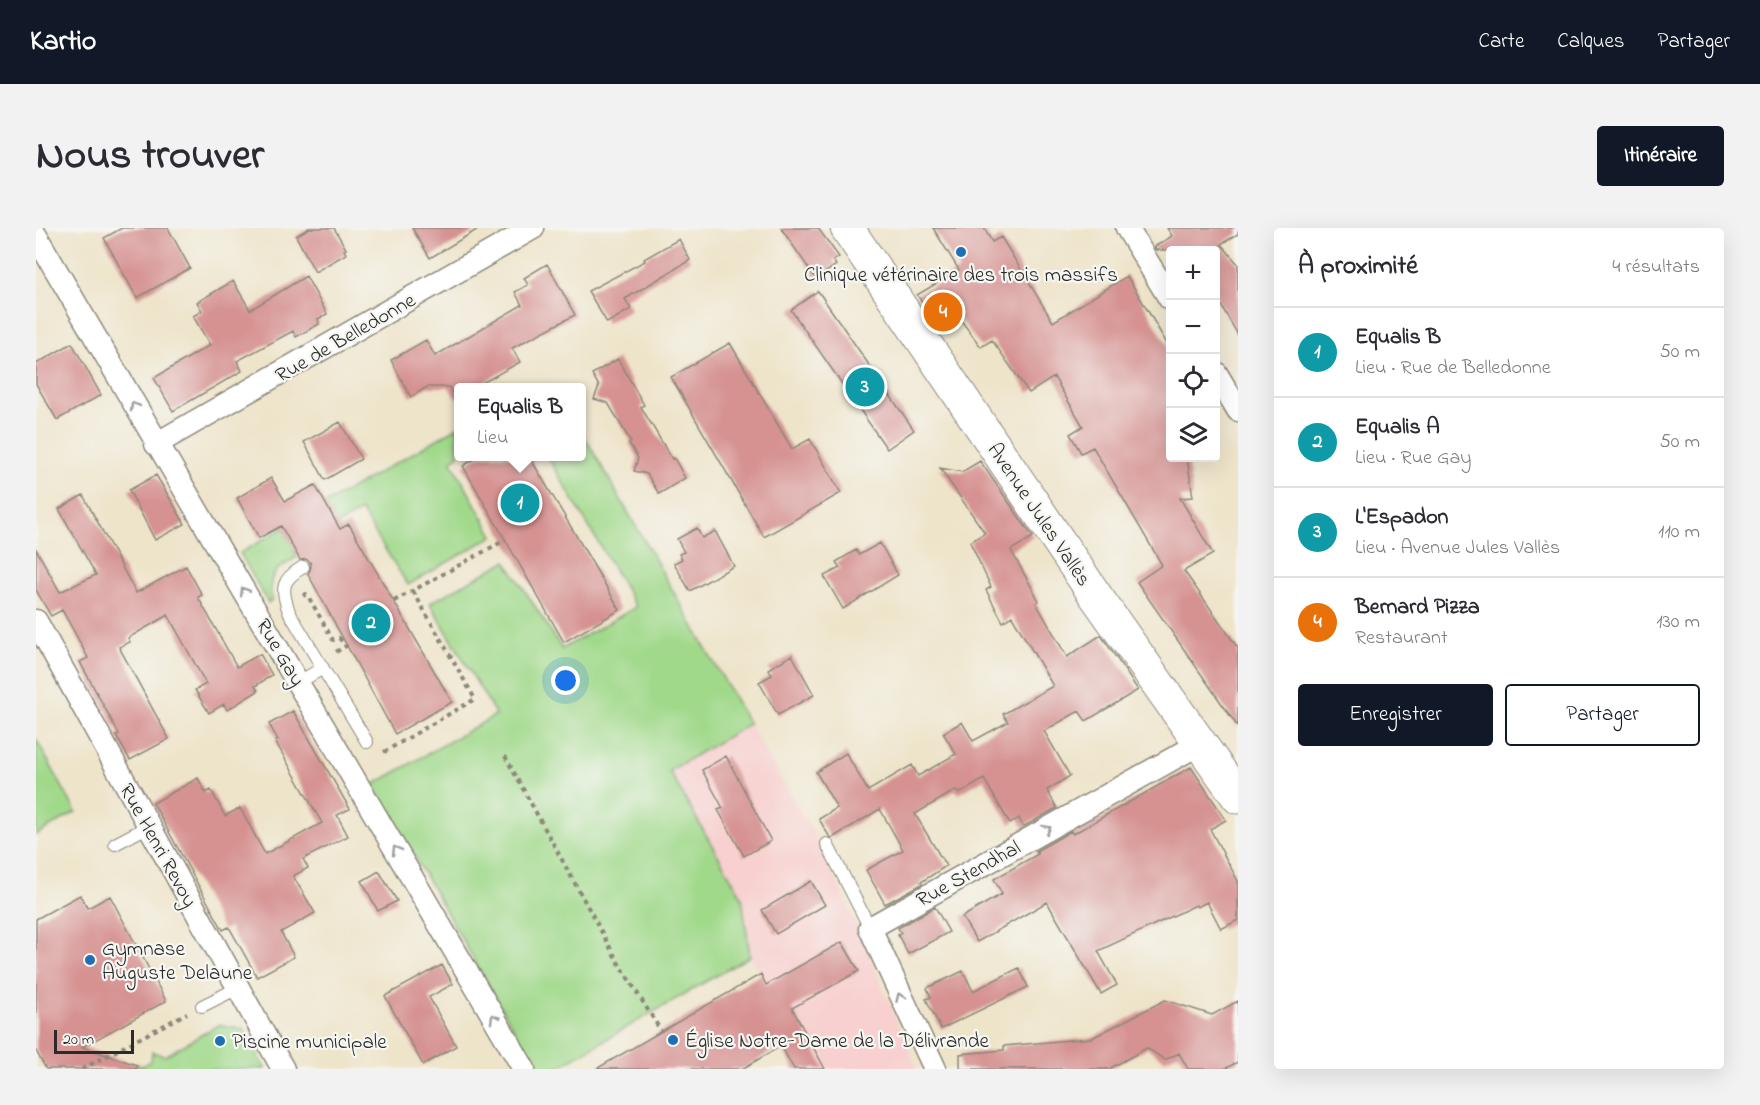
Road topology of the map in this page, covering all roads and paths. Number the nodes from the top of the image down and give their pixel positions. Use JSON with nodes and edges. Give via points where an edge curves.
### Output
{"nodes":[{"id":1,"x":533,"y":228,"type":"edge"},
{"id":2,"x":847,"y":228,"type":"edge"},
{"id":3,"x":1127,"y":228,"type":"edge"},
{"id":4,"x":36,"y":236,"type":"edge"},
{"id":5,"x":1166,"y":292,"type":"edge"},
{"id":6,"x":1220,"y":381,"type":"edge"},
{"id":7,"x":1238,"y":410,"type":"edge"},
{"id":8,"x":156,"y":444,"type":"junction"},
{"id":9,"x":505,"y":540,"type":"dead end"},
{"id":10,"x":303,"y":567,"type":"dead end"},
{"id":11,"x":413,"y":591,"type":"junction"},
{"id":12,"x":394,"y":601,"type":"dead end"},
{"id":13,"x":36,"y":621,"type":"edge"},
{"id":14,"x":323,"y":668,"type":"junction"},
{"id":15,"x":298,"y":682,"type":"junction"},
{"id":16,"x":367,"y":742,"type":"joint"},
{"id":17,"x":1201,"y":743,"type":"junction"},
{"id":18,"x":505,"y":756,"type":"dead end"},
{"id":19,"x":1238,"y":796,"type":"edge"},
{"id":20,"x":148,"y":826,"type":"junction"},
{"id":21,"x":827,"y":843,"type":"dead end"},
{"id":22,"x":115,"y":844,"type":"dead end"},
{"id":23,"x":870,"y":928,"type":"junction"},
{"id":24,"x":238,"y":988,"type":"junction"},
{"id":25,"x":202,"y":1006,"type":"joint"},
{"id":26,"x":662,"y":1031,"type":"dead end"},
{"id":27,"x":82,"y":1069,"type":"edge"},
{"id":28,"x":283,"y":1069,"type":"edge"},
{"id":29,"x":524,"y":1069,"type":"edge"},
{"id":30,"x":935,"y":1069,"type":"edge"}],
"edges":[{"from":1,"to":8,"type":"street","name":"Rue de Belledonne"},
{"from":2,"to":17,"type":"street","name":"Avenue Jules Vallès","via":[[1093,592]]},
{"from":3,"to":5,"type":"street"},
{"from":8,"to":4,"type":"street","name":"Rue Gay","one_way":true},
{"from":6,"to":7,"type":"street"},
{"from":15,"to":8,"type":"street","name":"Rue Gay","one_way":true},
{"from":9,"to":11,"type":"path"},
{"from":10,"to":14,"type":"lane","via":[[289,576],[284,597]]},
{"from":11,"to":12,"type":"path"},
{"from":11,"to":16,"type":"path","via":[[475,699],[380,754]]},
{"from":13,"to":20,"type":"street","name":"Rue Henri Revoy"},
{"from":14,"to":15,"type":"lane"},
{"from":14,"to":16,"type":"lane"},
{"from":29,"to":15,"type":"street","name":"Rue Gay","one_way":true},
{"from":17,"to":19,"type":"street","name":"Avenue Jules Vallès"},
{"from":23,"to":17,"type":"street","name":"Rue Stendhal","one_way":true},
{"from":18,"to":26,"type":"path","via":[[618,962]]},
{"from":20,"to":22,"type":"lane"},
{"from":20,"to":24,"type":"street","name":"Rue Henri Revoy"},
{"from":21,"to":23,"type":"lane"},
{"from":30,"to":23,"type":"street","one_way":true},
{"from":24,"to":25,"type":"lane"},
{"from":24,"to":28,"type":"street","name":"Rue Henri Revoy"},
{"from":25,"to":27,"type":"path"}]}
